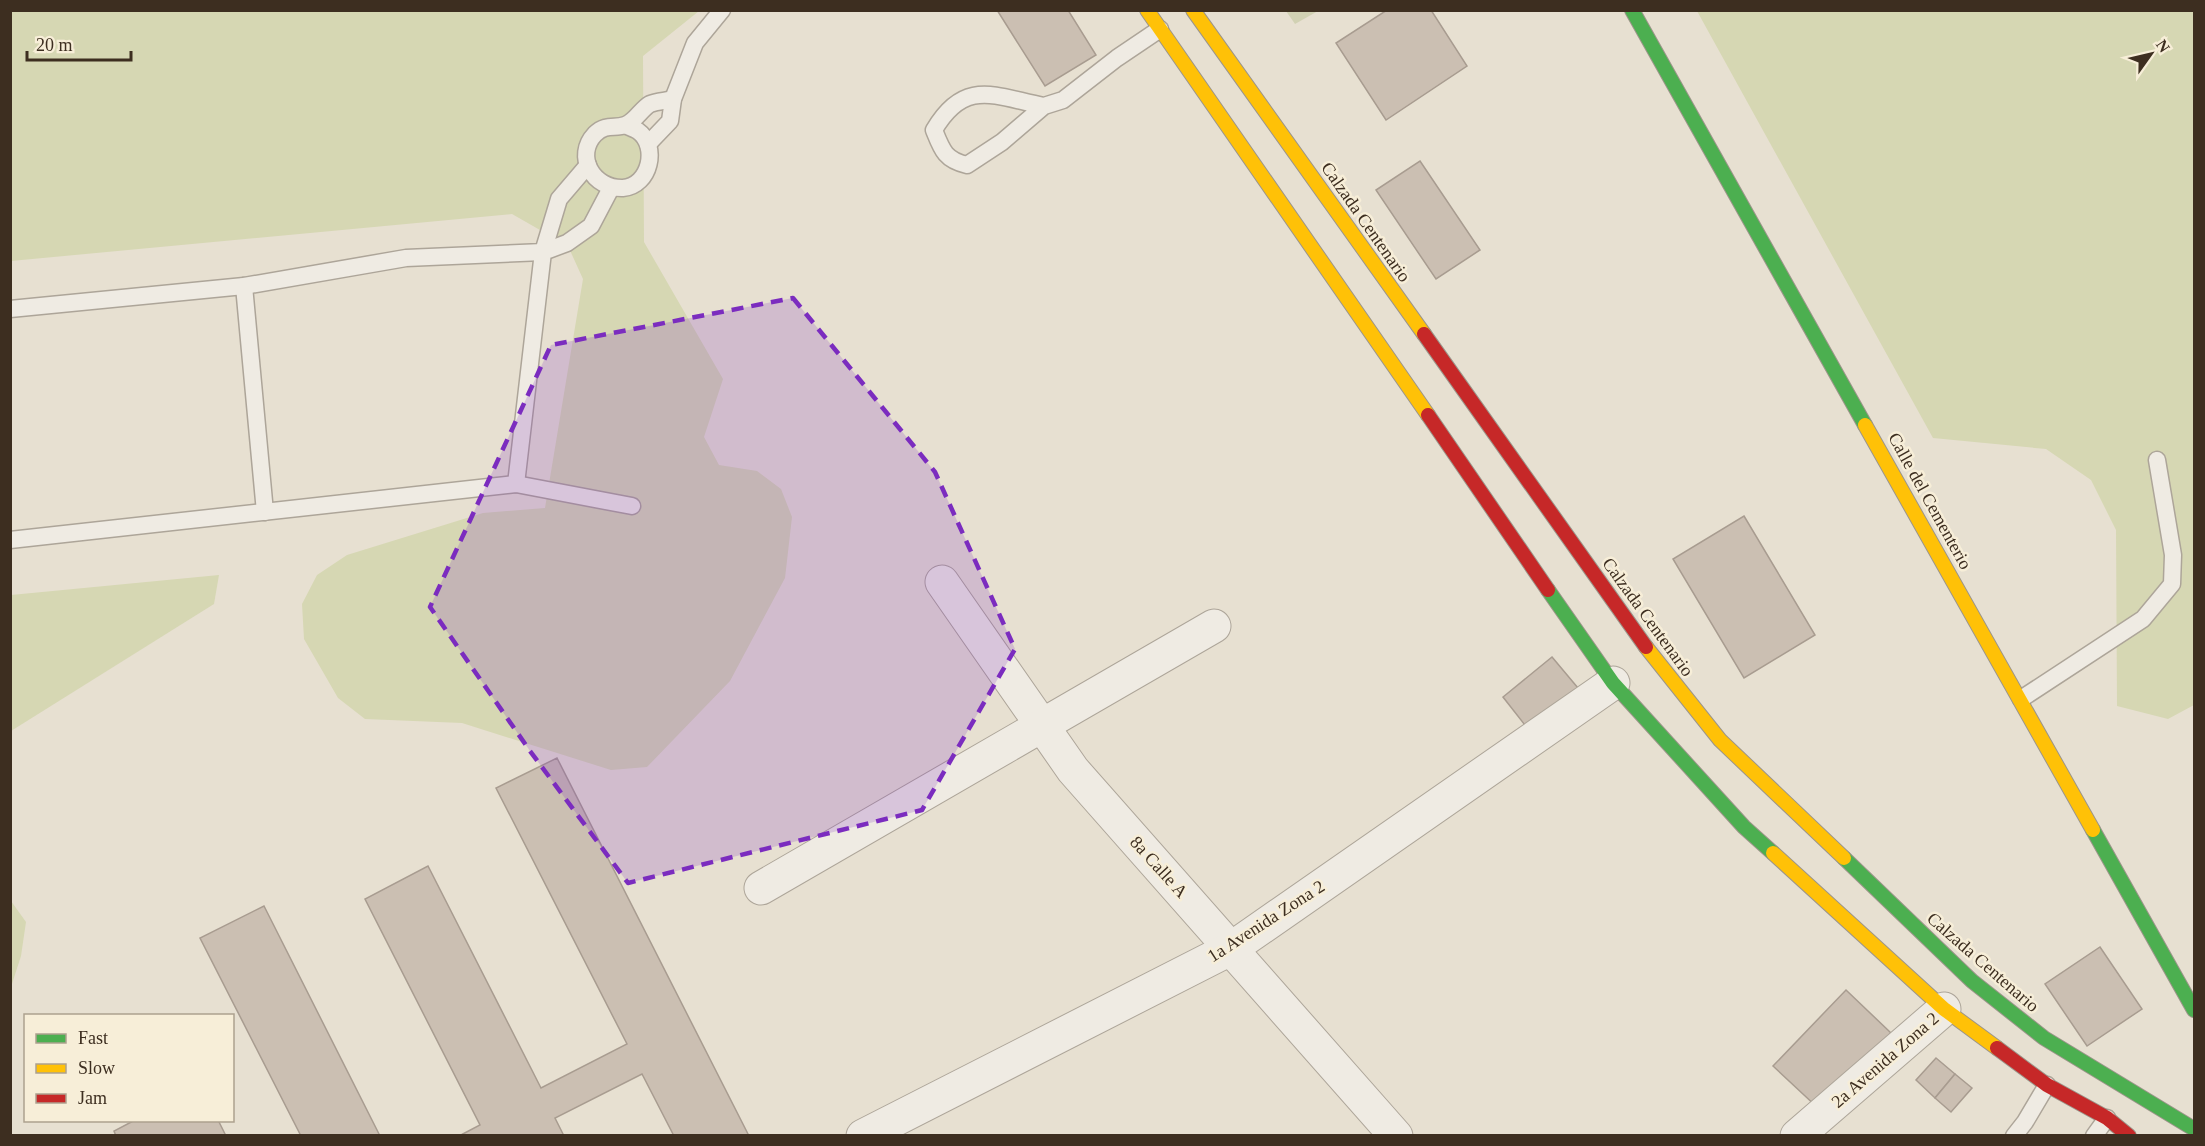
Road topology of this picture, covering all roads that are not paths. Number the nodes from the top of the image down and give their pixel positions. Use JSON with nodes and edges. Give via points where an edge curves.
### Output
{"nodes":[{"id":1,"x":722,"y":10,"type":"edge"},
{"id":2,"x":1147,"y":10,"type":"edge"},
{"id":3,"x":1193,"y":10,"type":"edge"},
{"id":4,"x":1632,"y":10,"type":"edge"},
{"id":5,"x":1160,"y":29,"type":"junction"},
{"id":6,"x":673,"y":99,"type":"junction"},
{"id":7,"x":1044,"y":106,"type":"junction"},
{"id":8,"x":625,"y":125,"type":"junction"},
{"id":9,"x":648,"y":144,"type":"junction"},
{"id":10,"x":588,"y":165,"type":"junction"},
{"id":11,"x":611,"y":188,"type":"junction"},
{"id":12,"x":543,"y":252,"type":"junction"},
{"id":13,"x":244,"y":286,"type":"junction"},
{"id":14,"x":10,"y":309,"type":"edge"},
{"id":15,"x":2157,"y":460,"type":"dead end"},
{"id":16,"x":516,"y":484,"type":"junction"},
{"id":17,"x":632,"y":507,"type":"dead end"},
{"id":18,"x":265,"y":512,"type":"junction"},
{"id":19,"x":10,"y":540,"type":"edge"},
{"id":20,"x":942,"y":582,"type":"dead end"},
{"id":21,"x":1214,"y":626,"type":"dead end"},
{"id":22,"x":1613,"y":683,"type":"junction"},
{"id":23,"x":2021,"y":699,"type":"junction"},
{"id":24,"x":1041,"y":724,"type":"junction"},
{"id":25,"x":761,"y":888,"type":"dead end"},
{"id":26,"x":1232,"y":948,"type":"junction"},
{"id":27,"x":1958,"y":995,"type":"junction"},
{"id":28,"x":2194,"y":1010,"type":"edge"},
{"id":29,"x":2047,"y":1085,"type":"junction"},
{"id":30,"x":2107,"y":1118,"type":"junction"},
{"id":31,"x":2194,"y":1129,"type":"edge"},
{"id":32,"x":863,"y":1136,"type":"edge"},
{"id":33,"x":1396,"y":1136,"type":"edge"},
{"id":34,"x":1797,"y":1136,"type":"edge"},
{"id":35,"x":2014,"y":1136,"type":"edge"},
{"id":36,"x":2094,"y":1136,"type":"edge"},
{"id":37,"x":2129,"y":1136,"type":"edge"}],
"edges":[{"from":1,"to":6,"type":"lane","via":[[695,43]]},
{"from":2,"to":5,"type":"main road","name":"Calzada Centenario"},
{"from":3,"to":27,"type":"main road","name":"Calzada Centenario","via":[[1652,655],[1720,740]]},
{"from":4,"to":23,"type":"main road","name":"Calle del Cementerio"},
{"from":5,"to":7,"type":"lane","via":[[1063,100]]},
{"from":5,"to":22,"type":"main road","name":"Calzada Centenario"},
{"from":6,"to":8,"type":"lane","via":[[650,104]]},
{"from":6,"to":9,"type":"lane","via":[[670,121]]},
{"from":7,"to":7,"type":"lane","via":[[1002,142],[967,165],[953,162],[934,130],[942,115],[970,95],[993,94]]},
{"from":8,"to":9,"type":"lane","via":[[639,132]]},
{"from":8,"to":10,"type":"lane","via":[[609,126],[595,134],[587,149]]},
{"from":9,"to":11,"type":"lane","via":[[650,161],[643,177],[629,187]]},
{"from":10,"to":11,"type":"lane","via":[[597,180]]},
{"from":10,"to":12,"type":"lane","via":[[559,199]]},
{"from":11,"to":12,"type":"lane","via":[[591,226],[567,243]]},
{"from":12,"to":13,"type":"lane","via":[[406,258]]},
{"from":12,"to":16,"type":"lane"},
{"from":13,"to":14,"type":"lane"},
{"from":13,"to":18,"type":"lane"},
{"from":15,"to":23,"type":"lane","via":[[2173,555],[2172,585],[2143,619]]},
{"from":16,"to":17,"type":"lane"},
{"from":16,"to":18,"type":"lane"},
{"from":18,"to":19,"type":"lane"},
{"from":20,"to":24,"type":"street","name":"8a Calle A"},
{"from":21,"to":24,"type":"street"},
{"from":22,"to":26,"type":"street","name":"1a Avenida Zona 2"},
{"from":22,"to":27,"type":"main road","name":"Calzada Centenario","via":[[1744,827]]},
{"from":23,"to":28,"type":"main road","name":"Calle del Cementerio"},
{"from":24,"to":25,"type":"street"},
{"from":24,"to":26,"type":"street","name":"8a Calle A","via":[[1073,771]]},
{"from":26,"to":32,"type":"street","name":"1a Avenida Zona 2"},
{"from":26,"to":33,"type":"street","name":"8a Calle A"},
{"from":27,"to":29,"type":"main road","name":"Calzada Centenario"},
{"from":27,"to":31,"type":"main road","name":"Calzada Centenario","via":[[2044,1038]]},
{"from":27,"to":34,"type":"street","name":"2a Avenida Zona 2"},
{"from":29,"to":30,"type":"main road","name":"Calzada Centenario"},
{"from":29,"to":35,"type":"lane"},
{"from":30,"to":36,"type":"lane"},
{"from":30,"to":37,"type":"main road","name":"Calzada Centenario"}]}
